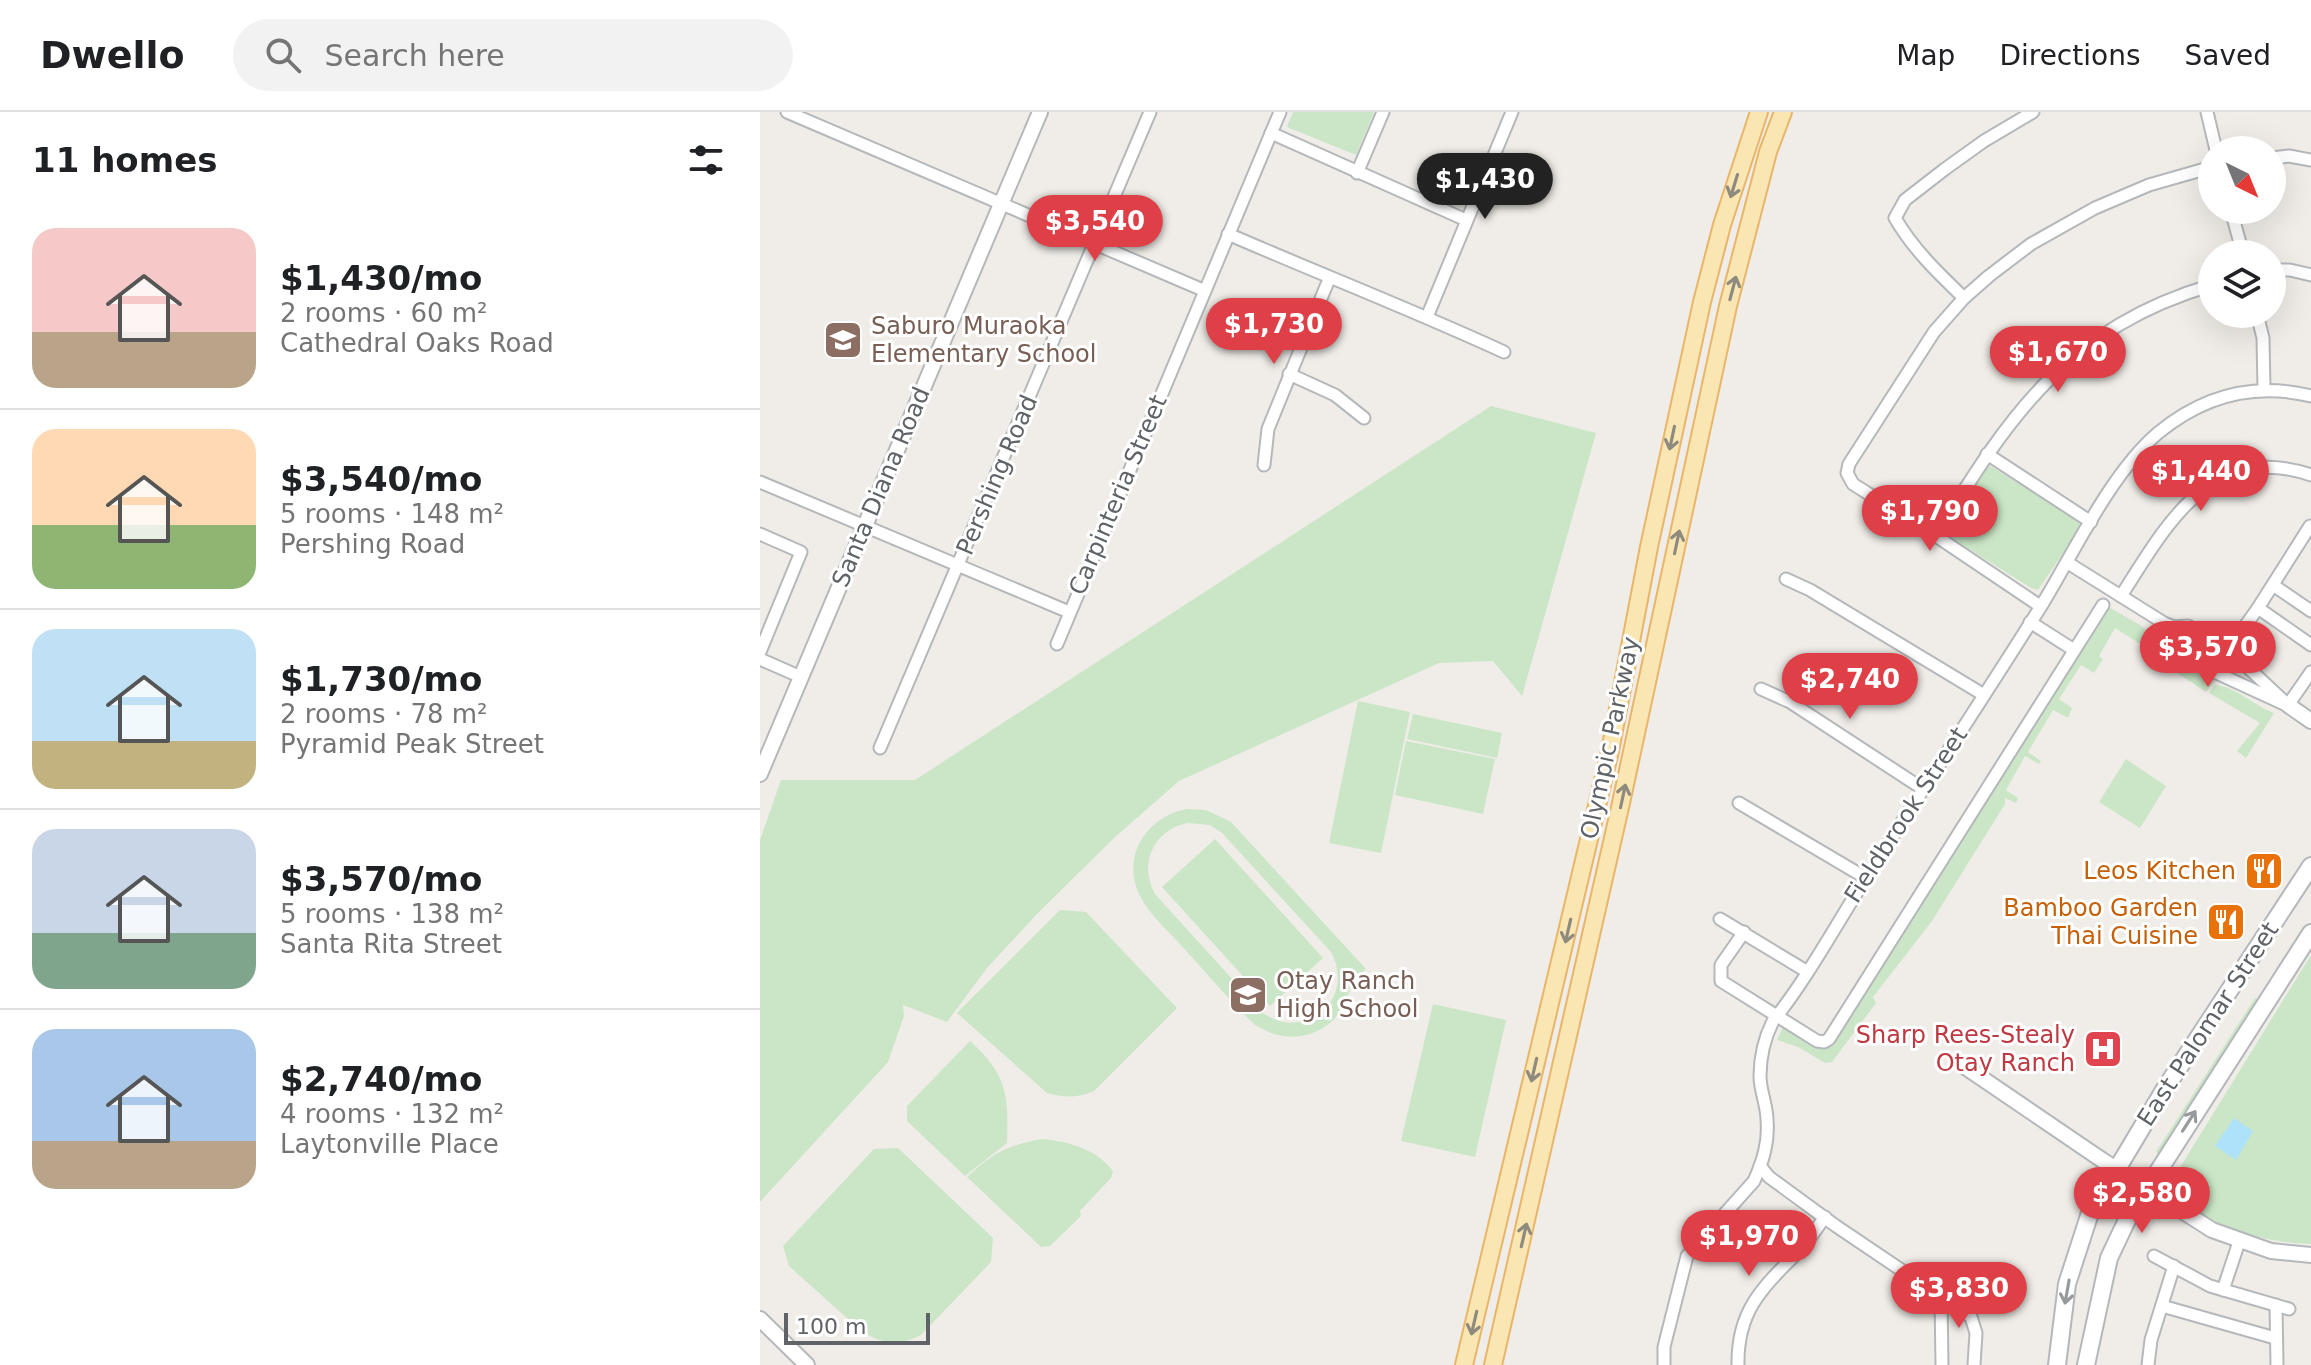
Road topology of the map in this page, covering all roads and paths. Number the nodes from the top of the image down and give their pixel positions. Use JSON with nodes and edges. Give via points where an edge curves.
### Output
{"nodes":[{"id":1,"x":787,"y":112,"type":"edge"},
{"id":2,"x":1040,"y":112,"type":"edge"},
{"id":3,"x":1150,"y":112,"type":"edge"},
{"id":4,"x":1280,"y":112,"type":"edge"},
{"id":5,"x":1383,"y":112,"type":"edge"},
{"id":6,"x":1512,"y":112,"type":"edge"},
{"id":7,"x":1759,"y":112,"type":"edge"},
{"id":8,"x":1783,"y":112,"type":"edge"},
{"id":9,"x":2033,"y":112,"type":"edge"},
{"id":10,"x":2207,"y":112,"type":"edge"},
{"id":11,"x":1271,"y":133,"type":"junction"},
{"id":12,"x":2213,"y":136,"type":"edge"},
{"id":13,"x":2286,"y":156,"type":"edge"},
{"id":14,"x":2311,"y":160,"type":"edge"},
{"id":15,"x":2198,"y":171,"type":"edge"},
{"id":16,"x":1357,"y":173,"type":"junction"},
{"id":17,"x":1001,"y":203,"type":"junction"},
{"id":18,"x":1466,"y":220,"type":"junction"},
{"id":19,"x":1228,"y":234,"type":"junction"},
{"id":20,"x":1095,"y":243,"type":"junction"},
{"id":21,"x":2286,"y":270,"type":"edge"},
{"id":22,"x":2311,"y":275,"type":"edge"},
{"id":23,"x":1329,"y":279,"type":"junction"},
{"id":24,"x":1203,"y":290,"type":"junction"},
{"id":25,"x":2198,"y":290,"type":"edge"},
{"id":26,"x":1964,"y":298,"type":"junction"},
{"id":27,"x":1427,"y":317,"type":"junction"},
{"id":28,"x":2260,"y":328,"type":"edge"},
{"id":29,"x":1504,"y":352,"type":"dead end"},
{"id":30,"x":1289,"y":374,"type":"junction"},
{"id":31,"x":2264,"y":389,"type":"junction"},
{"id":32,"x":2311,"y":396,"type":"edge"},
{"id":33,"x":1364,"y":418,"type":"dead end"},
{"id":34,"x":1987,"y":454,"type":"junction"},
{"id":35,"x":1264,"y":465,"type":"dead end"},
{"id":36,"x":2311,"y":475,"type":"edge"},
{"id":37,"x":760,"y":482,"type":"edge"},
{"id":38,"x":2091,"y":522,"type":"junction"},
{"id":39,"x":863,"y":526,"type":"junction"},
{"id":40,"x":2310,"y":526,"type":"edge"},
{"id":41,"x":760,"y":534,"type":"edge"},
{"id":42,"x":1936,"y":536,"type":"junction"},
{"id":43,"x":2068,"y":563,"type":"junction"},
{"id":44,"x":958,"y":565,"type":"junction"},
{"id":45,"x":1786,"y":579,"type":"dead end"},
{"id":46,"x":2273,"y":585,"type":"junction"},
{"id":47,"x":2121,"y":596,"type":"junction"},
{"id":48,"x":2103,"y":605,"type":"dead end"},
{"id":49,"x":2040,"y":606,"type":"junction"},
{"id":50,"x":2258,"y":608,"type":"junction"},
{"id":51,"x":2311,"y":611,"type":"edge"},
{"id":52,"x":1069,"y":612,"type":"junction"},
{"id":53,"x":2030,"y":622,"type":"junction"},
{"id":54,"x":2164,"y":623,"type":"junction"},
{"id":55,"x":2238,"y":636,"type":"dead end"},
{"id":56,"x":1057,"y":644,"type":"dead end"},
{"id":57,"x":2311,"y":645,"type":"edge"},
{"id":58,"x":2074,"y":650,"type":"junction"},
{"id":59,"x":760,"y":652,"type":"edge"},
{"id":60,"x":760,"y":659,"type":"edge"},
{"id":61,"x":2311,"y":672,"type":"edge"},
{"id":62,"x":801,"y":677,"type":"junction"},
{"id":63,"x":1761,"y":689,"type":"dead end"},
{"id":64,"x":1984,"y":695,"type":"junction"},
{"id":65,"x":2288,"y":705,"type":"junction"},
{"id":66,"x":2311,"y":721,"type":"edge"},
{"id":67,"x":880,"y":748,"type":"dead end"},
{"id":68,"x":760,"y":774,"type":"edge"},
{"id":69,"x":1923,"y":789,"type":"junction"},
{"id":70,"x":1739,"y":803,"type":"dead end"},
{"id":71,"x":2311,"y":866,"type":"edge"},
{"id":72,"x":1866,"y":878,"type":"junction"},
{"id":73,"x":1720,"y":919,"type":"dead end"},
{"id":74,"x":1744,"y":932,"type":"junction"},
{"id":75,"x":2311,"y":933,"type":"edge"},
{"id":76,"x":1806,"y":971,"type":"junction"},
{"id":77,"x":1553,"y":994,"type":"junction"},
{"id":78,"x":1578,"y":998,"type":"junction"},
{"id":79,"x":1777,"y":1015,"type":"junction"},
{"id":80,"x":1958,"y":1062,"type":"dead end"},
{"id":81,"x":1760,"y":1166,"type":"junction"},
{"id":82,"x":2116,"y":1168,"type":"junction"},
{"id":83,"x":2146,"y":1187,"type":"junction"},
{"id":84,"x":1825,"y":1217,"type":"junction"},
{"id":85,"x":2239,"y":1242,"type":"junction"},
{"id":86,"x":2311,"y":1255,"type":"edge"},
{"id":87,"x":2154,"y":1256,"type":"dead end"},
{"id":88,"x":2174,"y":1266,"type":"junction"},
{"id":89,"x":2223,"y":1290,"type":"junction"},
{"id":90,"x":1941,"y":1296,"type":"junction"},
{"id":91,"x":2276,"y":1305,"type":"junction"},
{"id":92,"x":2162,"y":1306,"type":"junction"},
{"id":93,"x":2289,"y":1309,"type":"dead end"},
{"id":94,"x":760,"y":1319,"type":"edge"},
{"id":95,"x":2275,"y":1338,"type":"junction"},
{"id":96,"x":807,"y":1365,"type":"edge"},
{"id":97,"x":1464,"y":1365,"type":"edge"},
{"id":98,"x":1493,"y":1365,"type":"edge"},
{"id":99,"x":1664,"y":1365,"type":"edge"},
{"id":100,"x":1738,"y":1365,"type":"edge"},
{"id":101,"x":1942,"y":1365,"type":"edge"},
{"id":102,"x":1974,"y":1365,"type":"edge"},
{"id":103,"x":2057,"y":1365,"type":"edge"},
{"id":104,"x":2086,"y":1365,"type":"edge"},
{"id":105,"x":2148,"y":1365,"type":"edge"},
{"id":106,"x":2277,"y":1365,"type":"edge"}],
"edges":[{"from":1,"to":17,"type":"street"},
{"from":2,"to":17,"type":"street","name":"Santa Diana Road"},
{"from":3,"to":20,"type":"street","name":"Pershing Road"},
{"from":4,"to":11,"type":"street","name":"Carpinteria Street"},
{"from":5,"to":16,"type":"street"},
{"from":6,"to":18,"type":"street"},
{"from":7,"to":77,"type":"main road","name":"Olympic Parkway","one_way":true,"via":[[1702,302],[1610,751]]},
{"from":78,"to":8,"type":"main road","name":"Olympic Parkway","one_way":true,"via":[[1728,306]]},
{"from":9,"to":26,"type":"street","via":[[1945,169],[1905,200],[1895,218],[1908,240]]},
{"from":10,"to":12,"type":"street"},
{"from":11,"to":16,"type":"street"},
{"from":11,"to":19,"type":"street","name":"Carpinteria Street"},
{"from":13,"to":14,"type":"street"},
{"from":15,"to":26,"type":"street","via":[[2081,214],[2021,251]]},
{"from":16,"to":18,"type":"street"},
{"from":17,"to":20,"type":"street"},
{"from":17,"to":39,"type":"street","name":"Santa Diana Road"},
{"from":18,"to":27,"type":"street"},
{"from":19,"to":23,"type":"street"},
{"from":19,"to":24,"type":"street","name":"Carpinteria Street"},
{"from":20,"to":24,"type":"street"},
{"from":20,"to":44,"type":"street","name":"Pershing Road"},
{"from":21,"to":22,"type":"street"},
{"from":23,"to":27,"type":"street"},
{"from":23,"to":30,"type":"street"},
{"from":24,"to":52,"type":"street","name":"Carpinteria Street"},
{"from":25,"to":34,"type":"street","via":[[2137,314],[2088,344],[2029,399]]},
{"from":26,"to":42,"type":"street","via":[[1917,357],[1855,452],[1847,473],[1853,484]]},
{"from":27,"to":29,"type":"street"},
{"from":28,"to":31,"type":"street"},
{"from":30,"to":33,"type":"street","via":[[1335,395]]},
{"from":30,"to":35,"type":"street","via":[[1268,429]]},
{"from":31,"to":32,"type":"street","name":"Fieldbrook Street"},
{"from":31,"to":38,"type":"street","name":"Fieldbrook Street","via":[[2208,402],[2171,423],[2125,470]]},
{"from":34,"to":38,"type":"street"},
{"from":34,"to":42,"type":"street"},
{"from":36,"to":47,"type":"street","via":[[2264,467],[2209,484],[2184,506]]},
{"from":37,"to":39,"type":"street","name":"Carpinteria Street"},
{"from":38,"to":43,"type":"street","name":"Fieldbrook Street"},
{"from":39,"to":44,"type":"street","name":"Carpinteria Street"},
{"from":39,"to":62,"type":"street","name":"Santa Diana Road"},
{"from":40,"to":46,"type":"street"},
{"from":41,"to":59,"type":"street","via":[[801,552]]},
{"from":42,"to":49,"type":"street"},
{"from":43,"to":47,"type":"street"},
{"from":43,"to":49,"type":"street","name":"Fieldbrook Street"},
{"from":44,"to":52,"type":"street","name":"Carpinteria Street"},
{"from":44,"to":67,"type":"street","name":"Pershing Road"},
{"from":45,"to":64,"type":"street"},
{"from":46,"to":50,"type":"street"},
{"from":46,"to":51,"type":"street"},
{"from":47,"to":54,"type":"street"},
{"from":48,"to":58,"type":"street"},
{"from":49,"to":53,"type":"street","name":"Fieldbrook Street"},
{"from":50,"to":55,"type":"street"},
{"from":50,"to":57,"type":"street"},
{"from":52,"to":56,"type":"street","name":"Carpinteria Street"},
{"from":53,"to":58,"type":"street"},
{"from":53,"to":64,"type":"street","name":"Fieldbrook Street"},
{"from":54,"to":65,"type":"street","via":[[2208,669]]},
{"from":54,"to":65,"type":"street","via":[[2188,626],[2224,648]]},
{"from":58,"to":79,"type":"street","via":[[1829,1039],[1817,1041]]},
{"from":60,"to":62,"type":"street"},
{"from":61,"to":65,"type":"street"},
{"from":62,"to":68,"type":"street","name":"Santa Diana Road"},
{"from":63,"to":69,"type":"street","via":[[1790,702]]},
{"from":64,"to":69,"type":"street","name":"Fieldbrook Street"},
{"from":65,"to":66,"type":"street"},
{"from":69,"to":72,"type":"street","name":"Fieldbrook Street"},
{"from":70,"to":72,"type":"street"},
{"from":71,"to":82,"type":"main road","name":"East Palomar Street"},
{"from":72,"to":76,"type":"street","name":"Fieldbrook Street"},
{"from":73,"to":74,"type":"street"},
{"from":74,"to":76,"type":"street"},
{"from":74,"to":79,"type":"street","via":[[1721,965],[1721,981]]},
{"from":83,"to":75,"type":"main road","name":"East Palomar Street","one_way":true},
{"from":76,"to":79,"type":"street","name":"Fieldbrook Street"},
{"from":77,"to":78,"type":"main road"},
{"from":77,"to":97,"type":"main road","name":"Olympic Parkway","one_way":true},
{"from":98,"to":78,"type":"main road","name":"Olympic Parkway","one_way":true},
{"from":79,"to":81,"type":"street","name":"Fieldbrook Street","via":[[1765,1036],[1760,1076],[1767,1118]]},
{"from":80,"to":82,"type":"street"},
{"from":81,"to":84,"type":"street"},
{"from":81,"to":99,"type":"street","name":"Fieldbrook Street","via":[[1754,1181],[1687,1256]]},
{"from":82,"to":83,"type":"street"},
{"from":82,"to":103,"type":"main road","name":"East Palomar Street","one_way":true,"via":[[2089,1216],[2067,1284]]},
{"from":83,"to":85,"type":"street"},
{"from":83,"to":104,"type":"main road","name":"East Palomar Street","via":[[2109,1258]]},
{"from":84,"to":90,"type":"street"},
{"from":84,"to":100,"type":"street","via":[[1753,1301],[1740,1332]]},
{"from":85,"to":86,"type":"street"},
{"from":85,"to":89,"type":"street"},
{"from":87,"to":88,"type":"street"},
{"from":88,"to":89,"type":"street"},
{"from":88,"to":92,"type":"street"},
{"from":89,"to":91,"type":"street"},
{"from":90,"to":101,"type":"street"},
{"from":90,"to":102,"type":"street","via":[[1971,1317]]},
{"from":91,"to":93,"type":"street"},
{"from":91,"to":95,"type":"street"},
{"from":92,"to":95,"type":"street"},
{"from":92,"to":105,"type":"street"},
{"from":94,"to":96,"type":"street"},
{"from":95,"to":106,"type":"street"}]}
